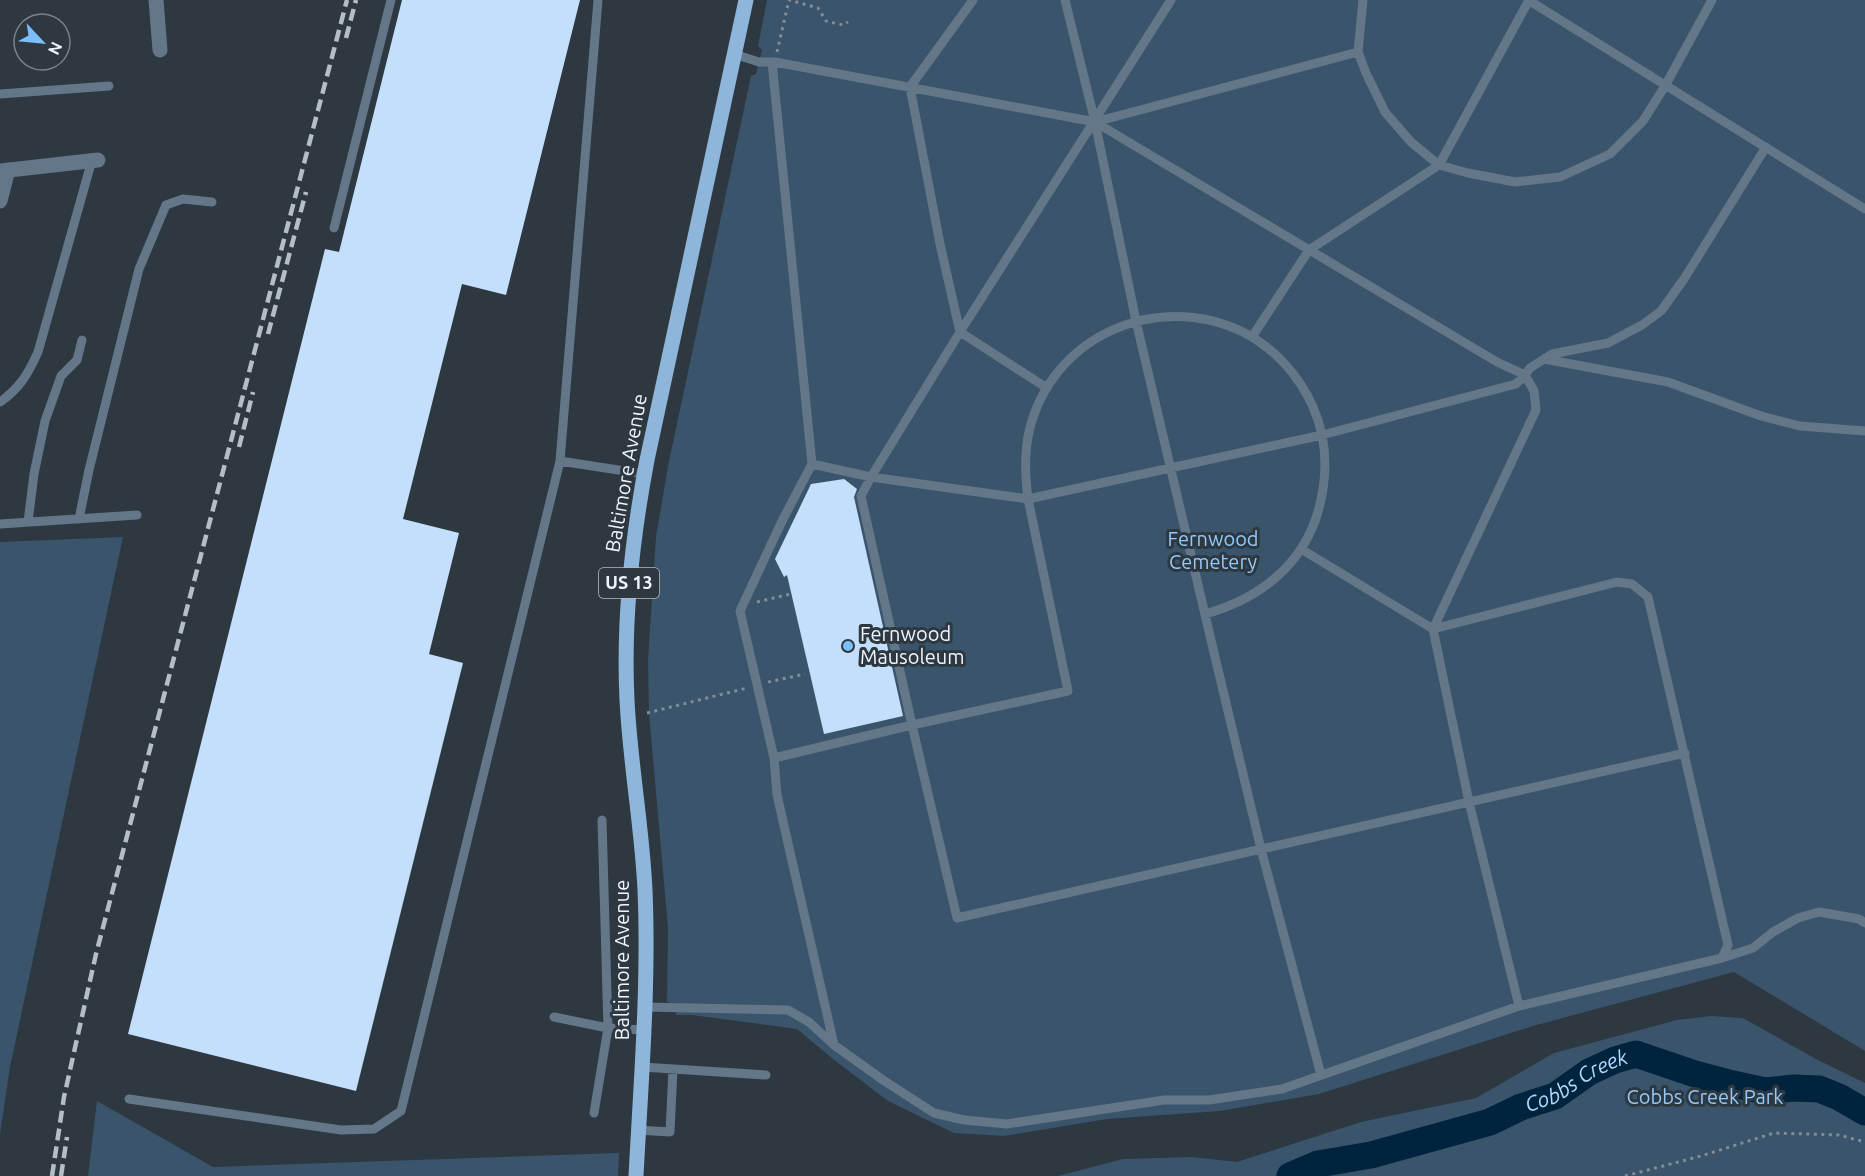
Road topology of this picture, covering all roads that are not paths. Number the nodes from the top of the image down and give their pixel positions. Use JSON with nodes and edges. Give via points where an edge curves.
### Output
{"nodes":[{"id":1,"x":156,"y":0,"type":"edge"},
{"id":2,"x":391,"y":0,"type":"edge"},
{"id":3,"x":598,"y":0,"type":"edge"},
{"id":4,"x":746,"y":0,"type":"edge"},
{"id":5,"x":973,"y":0,"type":"edge"},
{"id":6,"x":1065,"y":0,"type":"edge"},
{"id":7,"x":1171,"y":0,"type":"edge"},
{"id":8,"x":1363,"y":0,"type":"edge"},
{"id":9,"x":1529,"y":0,"type":"edge"},
{"id":10,"x":1712,"y":0,"type":"edge"},
{"id":11,"x":160,"y":50,"type":"dead end"},
{"id":12,"x":1358,"y":52,"type":"junction"},
{"id":13,"x":734,"y":54,"type":"junction"},
{"id":14,"x":774,"y":62,"type":"junction"},
{"id":15,"x":109,"y":86,"type":"dead end"},
{"id":16,"x":1665,"y":86,"type":"junction"},
{"id":17,"x":910,"y":87,"type":"junction"},
{"id":18,"x":0,"y":94,"type":"edge"},
{"id":19,"x":1095,"y":122,"type":"junction"},
{"id":20,"x":1766,"y":147,"type":"junction"},
{"id":21,"x":95,"y":160,"type":"joint"},
{"id":22,"x":1439,"y":165,"type":"junction"},
{"id":23,"x":4,"y":171,"type":"edge"},
{"id":24,"x":0,"y":201,"type":"edge"},
{"id":25,"x":212,"y":202,"type":"dead end"},
{"id":26,"x":1865,"y":208,"type":"edge"},
{"id":27,"x":334,"y":228,"type":"dead end"},
{"id":28,"x":1309,"y":250,"type":"junction"},
{"id":29,"x":1136,"y":321,"type":"junction"},
{"id":30,"x":960,"y":332,"type":"junction"},
{"id":31,"x":1252,"y":337,"type":"junction"},
{"id":32,"x":82,"y":340,"type":"dead end"},
{"id":33,"x":1544,"y":359,"type":"junction"},
{"id":34,"x":1525,"y":375,"type":"junction"},
{"id":35,"x":1047,"y":388,"type":"junction"},
{"id":36,"x":0,"y":402,"type":"edge"},
{"id":37,"x":1865,"y":431,"type":"edge"},
{"id":38,"x":1322,"y":435,"type":"junction"},
{"id":39,"x":560,"y":461,"type":"junction"},
{"id":40,"x":812,"y":464,"type":"junction"},
{"id":41,"x":1171,"y":468,"type":"junction"},
{"id":42,"x":644,"y":474,"type":"junction"},
{"id":43,"x":871,"y":477,"type":"junction"},
{"id":44,"x":1028,"y":499,"type":"junction"},
{"id":45,"x":137,"y":515,"type":"dead end"},
{"id":46,"x":79,"y":519,"type":"junction"},
{"id":47,"x":28,"y":522,"type":"junction"},
{"id":48,"x":0,"y":524,"type":"edge"},
{"id":49,"x":1301,"y":549,"type":"junction"},
{"id":50,"x":1205,"y":614,"type":"junction"},
{"id":51,"x":1432,"y":629,"type":"junction"},
{"id":52,"x":912,"y":725,"type":"junction"},
{"id":53,"x":1685,"y":753,"type":"junction"},
{"id":54,"x":774,"y":758,"type":"junction"},
{"id":55,"x":1469,"y":802,"type":"junction"},
{"id":56,"x":602,"y":820,"type":"dead end"},
{"id":57,"x":1261,"y":849,"type":"junction"},
{"id":58,"x":1865,"y":923,"type":"edge"},
{"id":59,"x":1722,"y":958,"type":"junction"},
{"id":60,"x":1519,"y":1006,"type":"junction"},
{"id":61,"x":645,"y":1007,"type":"junction"},
{"id":62,"x":554,"y":1017,"type":"dead end"},
{"id":63,"x":608,"y":1028,"type":"junction"},
{"id":64,"x":643,"y":1030,"type":"junction"},
{"id":65,"x":834,"y":1045,"type":"junction"},
{"id":66,"x":642,"y":1066,"type":"junction"},
{"id":67,"x":673,"y":1069,"type":"junction"},
{"id":68,"x":766,"y":1075,"type":"dead end"},
{"id":69,"x":1321,"y":1075,"type":"junction"},
{"id":70,"x":129,"y":1099,"type":"dead end"},
{"id":71,"x":594,"y":1113,"type":"dead end"},
{"id":72,"x":638,"y":1130,"type":"junction"},
{"id":73,"x":636,"y":1176,"type":"edge"}],
"edges":[{"from":1,"to":11,"type":"street"},
{"from":2,"to":27,"type":"lane"},
{"from":3,"to":39,"type":"lane"},
{"from":4,"to":13,"type":"main road","name":"Baltimore Avenue","number":"US 13"},
{"from":5,"to":17,"type":"lane"},
{"from":6,"to":19,"type":"lane"},
{"from":7,"to":19,"type":"lane"},
{"from":8,"to":12,"type":"lane"},
{"from":9,"to":16,"type":"lane"},
{"from":9,"to":22,"type":"lane"},
{"from":10,"to":16,"type":"lane"},
{"from":12,"to":19,"type":"lane"},
{"from":12,"to":22,"type":"lane","via":[[1385,112],[1411,142]]},
{"from":13,"to":14,"type":"lane"},
{"from":13,"to":42,"type":"main road","name":"Baltimore Avenue","number":"US 13"},
{"from":14,"to":17,"type":"lane"},
{"from":14,"to":40,"type":"lane"},
{"from":15,"to":18,"type":"lane"},
{"from":16,"to":20,"type":"lane"},
{"from":16,"to":22,"type":"lane","via":[[1643,121],[1610,154],[1560,177],[1515,182]]},
{"from":17,"to":19,"type":"lane"},
{"from":17,"to":30,"type":"lane"},
{"from":19,"to":28,"type":"lane"},
{"from":19,"to":29,"type":"lane"},
{"from":19,"to":30,"type":"lane"},
{"from":20,"to":26,"type":"lane"},
{"from":20,"to":33,"type":"lane","via":[[1661,311],[1608,343]]},
{"from":21,"to":23,"type":"street"},
{"from":21,"to":36,"type":"lane","via":[[38,352],[19,386]]},
{"from":22,"to":28,"type":"lane"},
{"from":23,"to":24,"type":"street"},
{"from":25,"to":46,"type":"lane","via":[[183,199],[166,205],[139,269]]},
{"from":28,"to":31,"type":"lane"},
{"from":28,"to":34,"type":"lane"},
{"from":29,"to":31,"type":"lane","via":[[1159,316],[1207,319]]},
{"from":29,"to":35,"type":"lane","via":[[1114,329],[1076,353]]},
{"from":29,"to":41,"type":"lane"},
{"from":30,"to":35,"type":"lane"},
{"from":30,"to":43,"type":"lane"},
{"from":31,"to":38,"type":"lane","via":[[1277,355],[1298,379],[1309,396]]},
{"from":32,"to":47,"type":"lane","via":[[77,360],[61,376],[45,421],[33,474]]},
{"from":33,"to":34,"type":"lane"},
{"from":33,"to":37,"type":"lane","via":[[1668,382],[1800,426]]},
{"from":34,"to":38,"type":"lane","via":[[1515,384]]},
{"from":34,"to":51,"type":"lane","via":[[1534,391],[1536,410]]},
{"from":35,"to":44,"type":"lane","via":[[1029,430],[1025,465]]},
{"from":38,"to":41,"type":"lane"},
{"from":38,"to":49,"type":"lane","via":[[1323,494]]},
{"from":39,"to":42,"type":"lane"},
{"from":39,"to":70,"type":"lane","via":[[401,1111],[374,1129],[341,1130]]},
{"from":40,"to":43,"type":"lane"},
{"from":40,"to":54,"type":"lane","via":[[740,611]]},
{"from":41,"to":44,"type":"lane"},
{"from":41,"to":50,"type":"lane"},
{"from":42,"to":61,"type":"main road","name":"Baltimore Avenue","number":"US 13","via":[[634,537],[626,655],[644,886]]},
{"from":43,"to":44,"type":"lane"},
{"from":43,"to":52,"type":"lane","via":[[861,496]]},
{"from":44,"to":52,"type":"lane","via":[[1068,692]]},
{"from":45,"to":46,"type":"lane"},
{"from":46,"to":47,"type":"lane"},
{"from":47,"to":48,"type":"lane"},
{"from":49,"to":50,"type":"lane","via":[[1287,568],[1250,597]]},
{"from":49,"to":51,"type":"lane"},
{"from":50,"to":57,"type":"lane"},
{"from":51,"to":53,"type":"lane","via":[[1617,582],[1632,584],[1648,597]]},
{"from":51,"to":55,"type":"lane"},
{"from":52,"to":54,"type":"lane"},
{"from":52,"to":57,"type":"lane","via":[[957,918]]},
{"from":53,"to":55,"type":"lane"},
{"from":53,"to":59,"type":"lane","via":[[1728,945]]},
{"from":54,"to":65,"type":"lane","via":[[777,795]]},
{"from":55,"to":57,"type":"lane"},
{"from":55,"to":60,"type":"lane"},
{"from":56,"to":63,"type":"lane"},
{"from":57,"to":69,"type":"lane"},
{"from":58,"to":59,"type":"lane","via":[[1819,912],[1798,918],[1753,948]]},
{"from":59,"to":60,"type":"lane"},
{"from":60,"to":69,"type":"lane"},
{"from":61,"to":64,"type":"main road","name":"Baltimore Avenue","number":"US 13"},
{"from":61,"to":65,"type":"lane","via":[[788,1010],[809,1022]]},
{"from":62,"to":63,"type":"lane"},
{"from":63,"to":64,"type":"lane"},
{"from":63,"to":71,"type":"lane"},
{"from":64,"to":66,"type":"main road","name":"Baltimore Avenue","number":"US 13"},
{"from":65,"to":69,"type":"lane","via":[[934,1113],[1006,1124],[1164,1100],[1254,1094]]},
{"from":66,"to":67,"type":"lane"},
{"from":66,"to":72,"type":"main road","name":"Baltimore Avenue","number":"US 13"},
{"from":67,"to":68,"type":"lane"},
{"from":67,"to":72,"type":"lane","via":[[670,1131]]},
{"from":72,"to":73,"type":"main road","name":"Baltimore Avenue","number":"US 13"}]}
